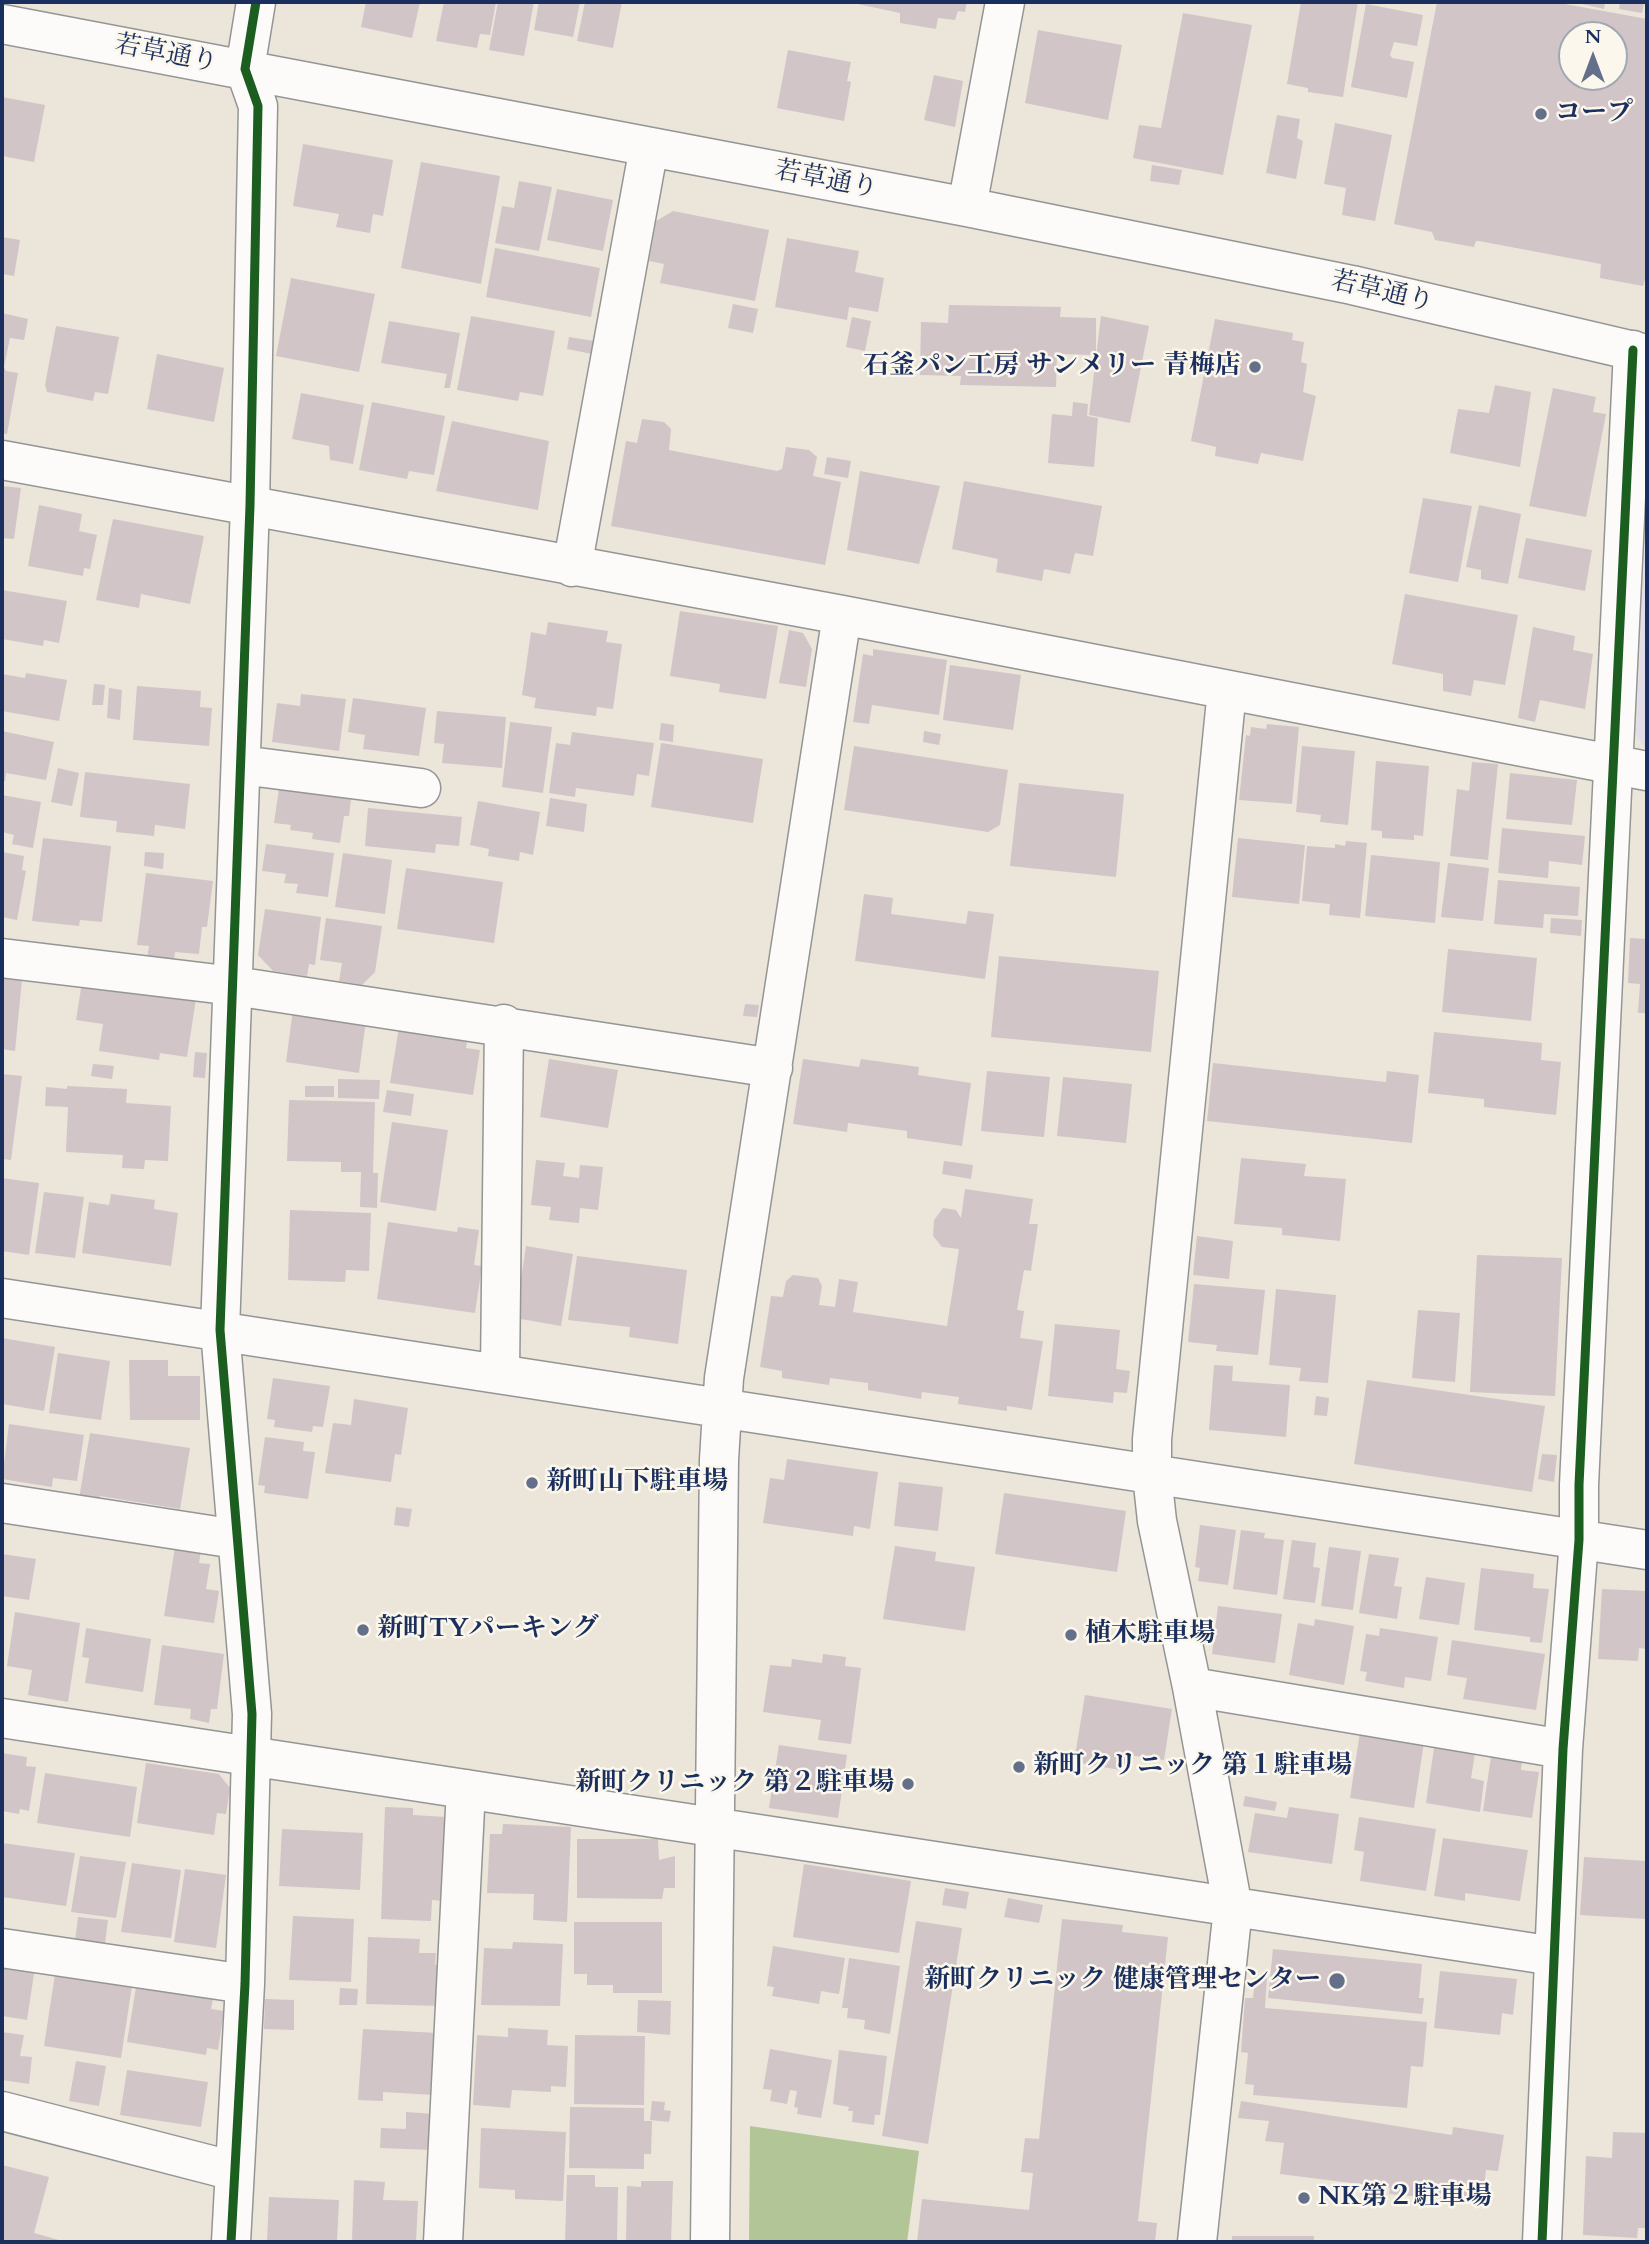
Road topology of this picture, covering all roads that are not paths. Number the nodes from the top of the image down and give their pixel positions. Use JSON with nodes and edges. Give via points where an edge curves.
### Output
{"nodes":[{"id":1,"x":256,"y":2,"type":"edge"},
{"id":2,"x":1005,"y":2,"type":"edge"},
{"id":3,"x":2,"y":24,"type":"edge"},
{"id":4,"x":245,"y":69,"type":"junction"},
{"id":5,"x":649,"y":148,"type":"junction"},
{"id":6,"x":967,"y":207,"type":"junction"},
{"id":7,"x":1640,"y":352,"type":"edge"},
{"id":8,"x":2,"y":460,"type":"edge"},
{"id":9,"x":250,"y":505,"type":"junction"},
{"id":10,"x":572,"y":567,"type":"junction"},
{"id":11,"x":842,"y":615,"type":"junction"},
{"id":12,"x":1227,"y":690,"type":"junction"},
{"id":13,"x":242,"y":765,"type":"junction"},
{"id":14,"x":1630,"y":767,"type":"edge"},
{"id":15,"x":421,"y":788,"type":"dead end"},
{"id":16,"x":2,"y":958,"type":"edge"},
{"id":17,"x":234,"y":986,"type":"junction"},
{"id":18,"x":504,"y":1024,"type":"junction"},
{"id":19,"x":773,"y":1068,"type":"junction"},
{"id":20,"x":2,"y":1298,"type":"edge"},
{"id":21,"x":220,"y":1330,"type":"junction"},
{"id":22,"x":500,"y":1372,"type":"junction"},
{"id":23,"x":722,"y":1408,"type":"junction"},
{"id":24,"x":1152,"y":1475,"type":"junction"},
{"id":25,"x":2,"y":1503,"type":"edge"},
{"id":26,"x":236,"y":1539,"type":"junction"},
{"id":27,"x":1579,"y":1540,"type":"junction"},
{"id":28,"x":1647,"y":1550,"type":"edge"},
{"id":29,"x":1192,"y":1687,"type":"junction"},
{"id":30,"x":2,"y":1718,"type":"edge"},
{"id":31,"x":1563,"y":1749,"type":"junction"},
{"id":32,"x":251,"y":1756,"type":"junction"},
{"id":33,"x":466,"y":1789,"type":"junction"},
{"id":34,"x":715,"y":1826,"type":"junction"},
{"id":35,"x":1233,"y":1908,"type":"junction"},
{"id":36,"x":2,"y":1948,"type":"edge"},
{"id":37,"x":1555,"y":1956,"type":"junction"},
{"id":38,"x":245,"y":1984,"type":"junction"},
{"id":39,"x":2,"y":2111,"type":"edge"},
{"id":40,"x":234,"y":2171,"type":"junction"},
{"id":41,"x":231,"y":2242,"type":"edge"},
{"id":42,"x":443,"y":2242,"type":"edge"},
{"id":43,"x":710,"y":2242,"type":"edge"},
{"id":44,"x":1197,"y":2242,"type":"edge"},
{"id":45,"x":1542,"y":2242,"type":"edge"}],
"edges":[{"from":1,"to":4,"type":"street"},
{"from":2,"to":6,"type":"street"},
{"from":3,"to":4,"type":"street","name":"若草通り"},
{"from":4,"to":5,"type":"street","name":"若草通り"},
{"from":4,"to":9,"type":"street","via":[[258,106]]},
{"from":5,"to":6,"type":"street","name":"若草通り"},
{"from":5,"to":10,"type":"street"},
{"from":6,"to":7,"type":"street","name":"若草通り","via":[[1352,285]]},
{"from":7,"to":14,"type":"street"},
{"from":8,"to":9,"type":"street"},
{"from":9,"to":10,"type":"street"},
{"from":9,"to":13,"type":"street"},
{"from":10,"to":11,"type":"street"},
{"from":11,"to":12,"type":"street"},
{"from":11,"to":19,"type":"street"},
{"from":12,"to":14,"type":"street"},
{"from":12,"to":24,"type":"street"},
{"from":13,"to":15,"type":"street"},
{"from":13,"to":17,"type":"street"},
{"from":14,"to":27,"type":"street"},
{"from":16,"to":17,"type":"street"},
{"from":17,"to":18,"type":"street"},
{"from":17,"to":21,"type":"street"},
{"from":18,"to":19,"type":"street"},
{"from":18,"to":22,"type":"street"},
{"from":19,"to":23,"type":"street"},
{"from":20,"to":21,"type":"street"},
{"from":21,"to":22,"type":"street"},
{"from":21,"to":26,"type":"street"},
{"from":22,"to":23,"type":"street"},
{"from":23,"to":24,"type":"street"},
{"from":23,"to":34,"type":"street"},
{"from":24,"to":27,"type":"street"},
{"from":24,"to":29,"type":"street","via":[[1157,1521]]},
{"from":25,"to":26,"type":"street"},
{"from":26,"to":32,"type":"street"},
{"from":27,"to":28,"type":"street"},
{"from":27,"to":31,"type":"street"},
{"from":29,"to":31,"type":"street"},
{"from":29,"to":35,"type":"street"},
{"from":30,"to":32,"type":"street"},
{"from":31,"to":37,"type":"street"},
{"from":32,"to":33,"type":"street"},
{"from":32,"to":38,"type":"street"},
{"from":33,"to":34,"type":"street"},
{"from":33,"to":42,"type":"street"},
{"from":34,"to":35,"type":"street"},
{"from":34,"to":43,"type":"street"},
{"from":35,"to":37,"type":"street"},
{"from":35,"to":44,"type":"street"},
{"from":36,"to":38,"type":"street"},
{"from":37,"to":45,"type":"street"},
{"from":38,"to":40,"type":"street"},
{"from":39,"to":40,"type":"street"},
{"from":40,"to":41,"type":"street"}]}
